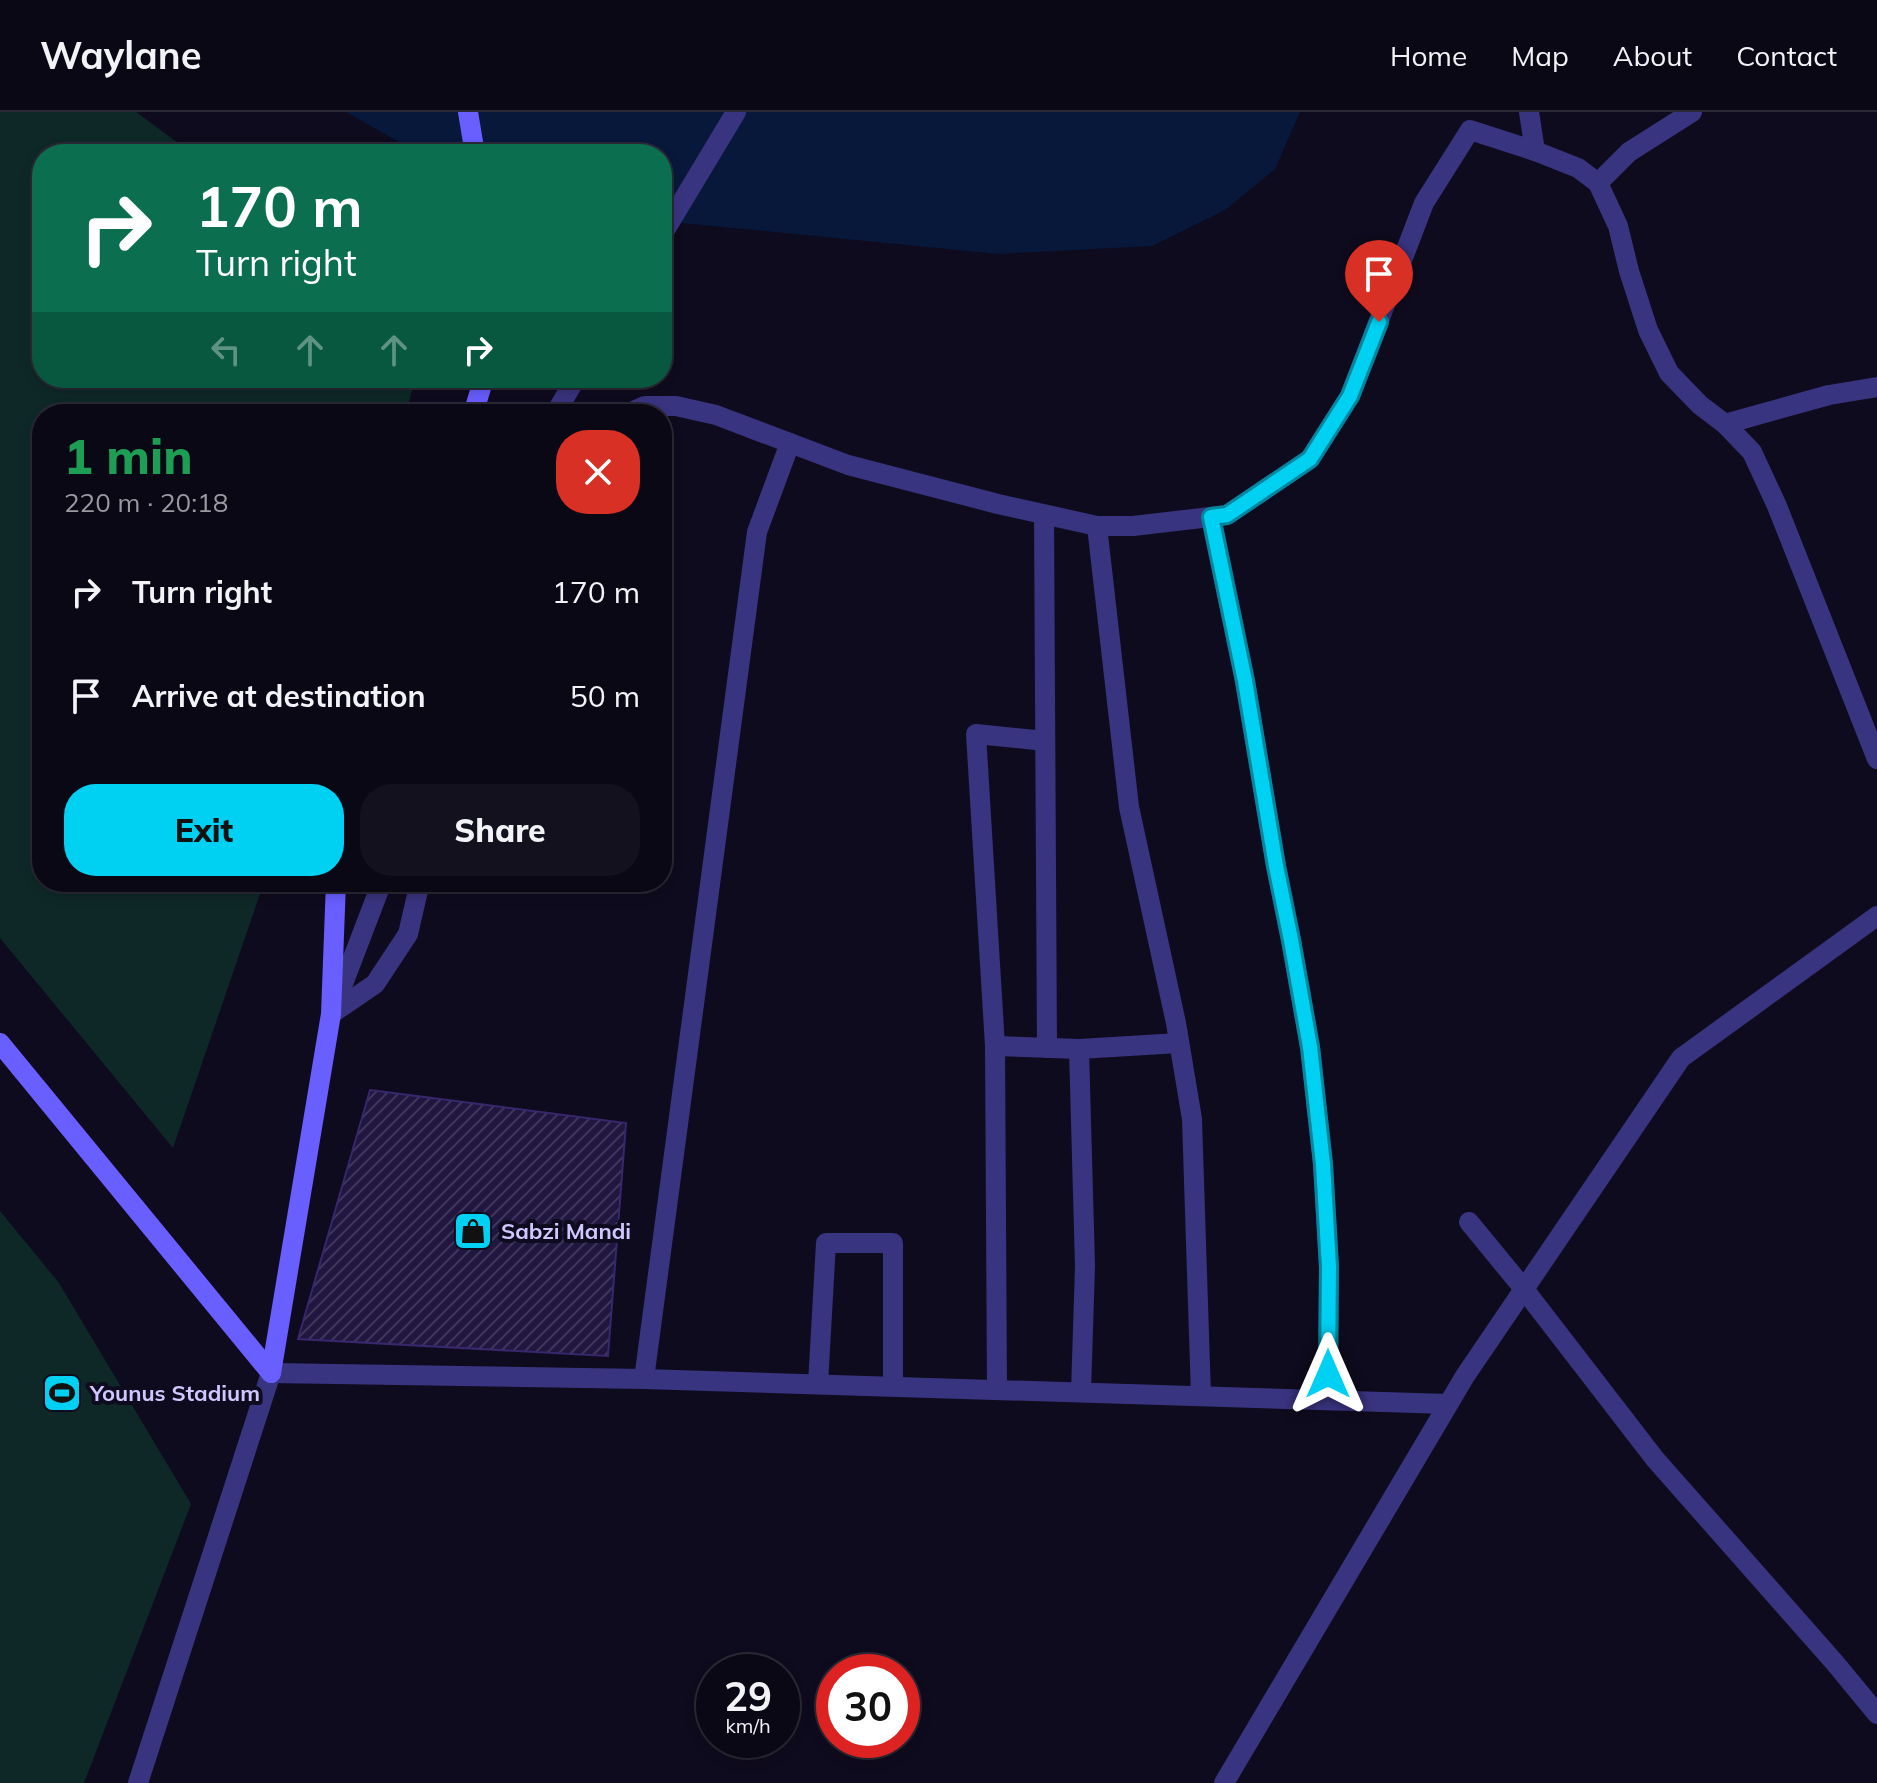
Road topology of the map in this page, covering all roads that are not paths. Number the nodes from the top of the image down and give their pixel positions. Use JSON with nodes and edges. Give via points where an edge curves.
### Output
{"nodes":[{"id":1,"x":468,"y":112,"type":"edge"},
{"id":2,"x":736,"y":112,"type":"edge"},
{"id":3,"x":1529,"y":112,"type":"edge"},
{"id":4,"x":1692,"y":112,"type":"edge"},
{"id":5,"x":473,"y":144,"type":"edge"},
{"id":6,"x":1535,"y":151,"type":"junction"},
{"id":7,"x":1598,"y":183,"type":"junction"},
{"id":8,"x":672,"y":218,"type":"edge"},
{"id":9,"x":1877,"y":387,"type":"edge"},
{"id":10,"x":672,"y":406,"type":"edge"},
{"id":11,"x":1725,"y":424,"type":"junction"},
{"id":12,"x":790,"y":443,"type":"junction"},
{"id":13,"x":1044,"y":515,"type":"junction"},
{"id":14,"x":1211,"y":517,"type":"junction"},
{"id":15,"x":1097,"y":526,"type":"junction"},
{"id":16,"x":1045,"y":741,"type":"junction"},
{"id":17,"x":1877,"y":759,"type":"edge"},
{"id":18,"x":336,"y":892,"type":"edge"},
{"id":19,"x":378,"y":892,"type":"edge"},
{"id":20,"x":418,"y":892,"type":"edge"},
{"id":21,"x":1877,"y":916,"type":"edge"},
{"id":22,"x":331,"y":1014,"type":"junction"},
{"id":23,"x":0,"y":1043,"type":"edge"},
{"id":24,"x":1179,"y":1043,"type":"junction"},
{"id":25,"x":995,"y":1046,"type":"junction"},
{"id":26,"x":1047,"y":1048,"type":"junction"},
{"id":27,"x":1079,"y":1049,"type":"junction"},
{"id":28,"x":1469,"y":1222,"type":"dead end"},
{"id":29,"x":1524,"y":1289,"type":"junction"},
{"id":30,"x":271,"y":1373,"type":"junction"},
{"id":31,"x":644,"y":1379,"type":"junction"},
{"id":32,"x":818,"y":1384,"type":"junction"},
{"id":33,"x":893,"y":1386,"type":"junction"},
{"id":34,"x":997,"y":1389,"type":"junction"},
{"id":35,"x":1081,"y":1392,"type":"junction"},
{"id":36,"x":1201,"y":1396,"type":"junction"},
{"id":37,"x":1328,"y":1400,"type":"junction"},
{"id":38,"x":1448,"y":1404,"type":"junction"},
{"id":39,"x":1877,"y":1714,"type":"edge"},
{"id":40,"x":138,"y":1783,"type":"edge"},
{"id":41,"x":1224,"y":1783,"type":"edge"}],
"edges":[{"from":1,"to":5,"type":"main road"},
{"from":2,"to":8,"type":"street"},
{"from":3,"to":6,"type":"street"},
{"from":4,"to":7,"type":"street","via":[[1629,152]]},
{"from":6,"to":7,"type":"street","via":[[1578,168]]},
{"from":6,"to":14,"type":"street","via":[[1470,130],[1424,203],[1350,396],[1310,459],[1227,515]]},
{"from":7,"to":11,"type":"street","via":[[1618,226],[1648,330],[1669,373]]},
{"from":9,"to":11,"type":"street"},
{"from":10,"to":12,"type":"street","via":[[716,415]]},
{"from":11,"to":17,"type":"street","via":[[1752,452],[1777,506]]},
{"from":12,"to":13,"type":"street","via":[[848,465]]},
{"from":12,"to":31,"type":"street","via":[[757,532]]},
{"from":13,"to":15,"type":"street"},
{"from":13,"to":16,"type":"street"},
{"from":14,"to":15,"type":"street"},
{"from":14,"to":37,"type":"street","via":[[1310,1047],[1329,1267]]},
{"from":15,"to":24,"type":"street","via":[[1129,807]]},
{"from":16,"to":25,"type":"street","via":[[976,734]]},
{"from":16,"to":26,"type":"street"},
{"from":18,"to":22,"type":"main road"},
{"from":19,"to":22,"type":"street"},
{"from":20,"to":22,"type":"street","via":[[408,934],[375,984]]},
{"from":21,"to":29,"type":"street","via":[[1681,1058]]},
{"from":22,"to":30,"type":"main road"},
{"from":23,"to":30,"type":"main road"},
{"from":24,"to":27,"type":"street"},
{"from":24,"to":36,"type":"street","via":[[1192,1119]]},
{"from":25,"to":26,"type":"street"},
{"from":25,"to":34,"type":"street"},
{"from":26,"to":27,"type":"street"},
{"from":27,"to":35,"type":"street","via":[[1085,1266]]},
{"from":28,"to":29,"type":"street"},
{"from":29,"to":38,"type":"street"},
{"from":29,"to":39,"type":"street","via":[[1655,1459]]},
{"from":30,"to":31,"type":"street"},
{"from":30,"to":40,"type":"street"},
{"from":31,"to":32,"type":"street"},
{"from":32,"to":33,"type":"street"},
{"from":32,"to":33,"type":"street","via":[[826,1243],[893,1243]]},
{"from":33,"to":34,"type":"street"},
{"from":34,"to":35,"type":"street"},
{"from":35,"to":36,"type":"street"},
{"from":36,"to":37,"type":"street"},
{"from":37,"to":38,"type":"street"},
{"from":38,"to":41,"type":"street"}]}
